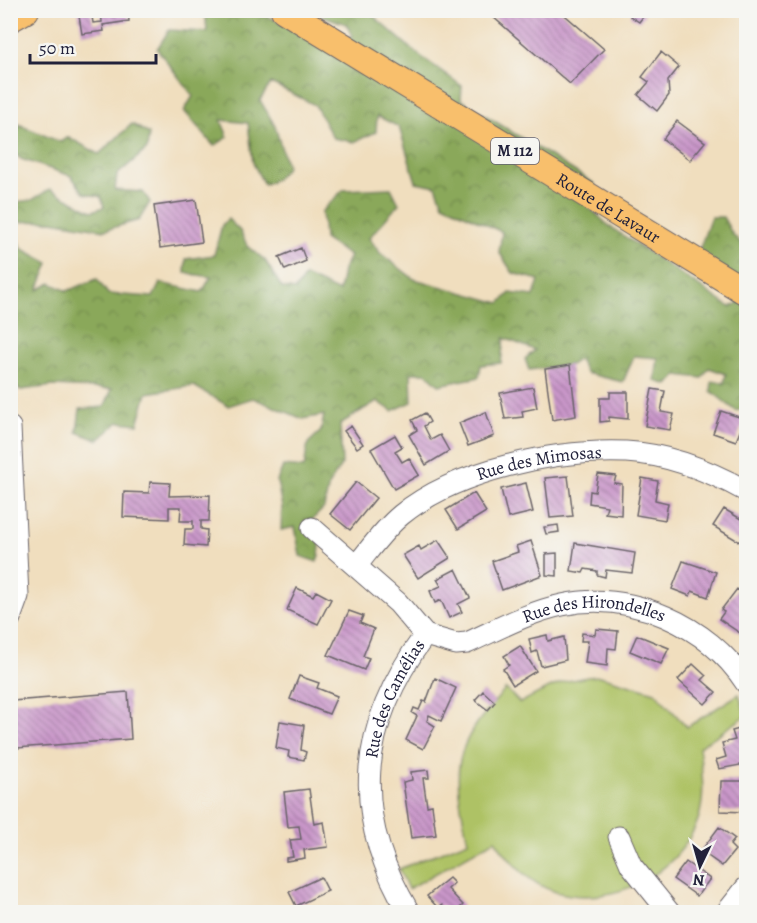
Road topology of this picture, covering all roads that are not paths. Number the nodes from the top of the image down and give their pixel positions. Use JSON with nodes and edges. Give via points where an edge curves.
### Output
{"nodes":[{"id":1,"x":26,"y":10,"type":"edge"},
{"id":2,"x":284,"y":10,"type":"edge"},
{"id":3,"x":10,"y":19,"type":"edge"},
{"id":4,"x":747,"y":292,"type":"edge"},
{"id":5,"x":10,"y":427,"type":"edge"},
{"id":6,"x":747,"y":491,"type":"edge"},
{"id":7,"x":312,"y":528,"type":"dead end"},
{"id":8,"x":356,"y":566,"type":"junction"},
{"id":9,"x":10,"y":618,"type":"edge"},
{"id":10,"x":425,"y":635,"type":"junction"},
{"id":11,"x":747,"y":683,"type":"edge"},
{"id":12,"x":619,"y":837,"type":"dead end"},
{"id":13,"x":747,"y":888,"type":"edge"},
{"id":14,"x":409,"y":912,"type":"edge"},
{"id":15,"x":669,"y":912,"type":"edge"},
{"id":16,"x":726,"y":912,"type":"edge"}],
"edges":[{"from":1,"to":3,"type":"main road"},
{"from":2,"to":4,"type":"main road","name":"Route de Lavaur","number":"M 112"},
{"from":5,"to":9,"type":"street","via":[[18,596]]},
{"from":6,"to":8,"type":"street","name":"Rue des Mimosas","via":[[685,464],[627,452],[521,462],[464,480],[421,501],[389,527]]},
{"from":7,"to":8,"type":"street","name":"Rue des Camélias"},
{"from":8,"to":10,"type":"street","name":"Rue des Camélias","via":[[398,603]]},
{"from":10,"to":11,"type":"street","name":"Rue des Hirondelles","via":[[456,644],[467,643],[561,605],[622,604],[667,617],[699,635],[734,665]]},
{"from":10,"to":14,"type":"street","name":"Rue des Camélias","via":[[406,661],[383,709],[369,777],[375,842]]},
{"from":12,"to":15,"type":"street","via":[[631,865]]},
{"from":13,"to":16,"type":"street"}]}
